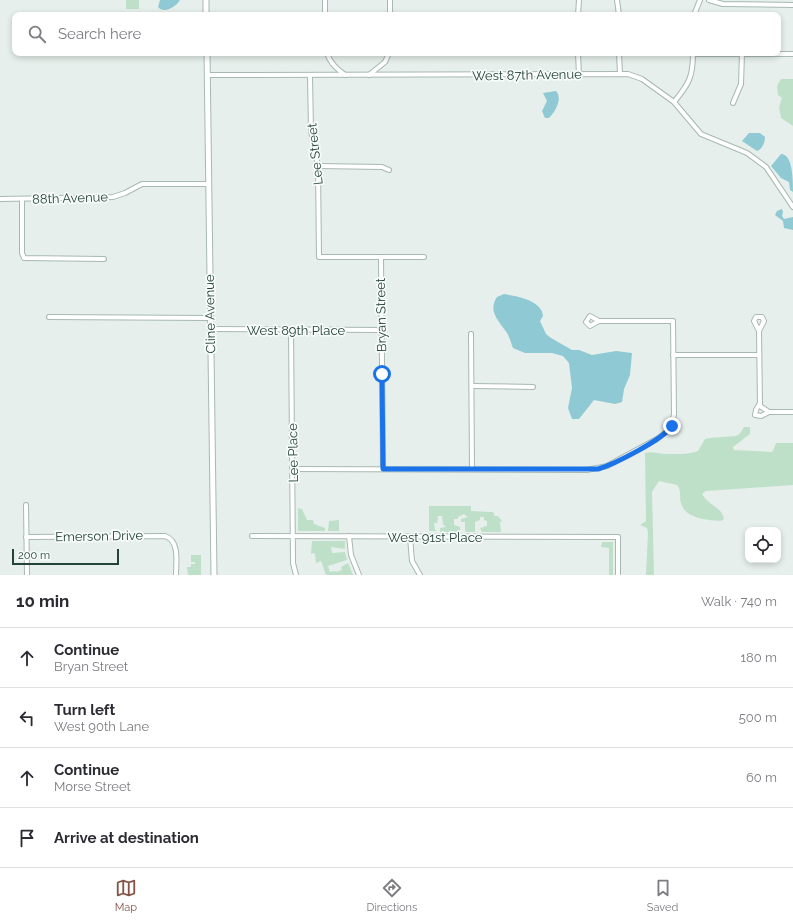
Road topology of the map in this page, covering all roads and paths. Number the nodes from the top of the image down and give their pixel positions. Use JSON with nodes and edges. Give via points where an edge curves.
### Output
{"nodes":[{"id":1,"x":206,"y":0,"type":"edge"},
{"id":2,"x":325,"y":0,"type":"edge"},
{"id":3,"x":390,"y":0,"type":"edge"},
{"id":4,"x":579,"y":0,"type":"edge"},
{"id":5,"x":618,"y":0,"type":"edge"},
{"id":6,"x":700,"y":0,"type":"edge"},
{"id":7,"x":709,"y":0,"type":"edge"},
{"id":8,"x":793,"y":5,"type":"edge"},
{"id":9,"x":206,"y":12,"type":"edge"},
{"id":10,"x":325,"y":12,"type":"edge"},
{"id":11,"x":390,"y":12,"type":"edge"},
{"id":12,"x":578,"y":12,"type":"edge"},
{"id":13,"x":619,"y":12,"type":"edge"},
{"id":14,"x":695,"y":12,"type":"edge"},
{"id":15,"x":781,"y":54,"type":"edge"},
{"id":16,"x":793,"y":54,"type":"edge"},
{"id":17,"x":207,"y":56,"type":"edge"},
{"id":18,"x":328,"y":56,"type":"edge"},
{"id":19,"x":388,"y":56,"type":"edge"},
{"id":20,"x":578,"y":56,"type":"edge"},
{"id":21,"x":619,"y":56,"type":"edge"},
{"id":22,"x":693,"y":56,"type":"edge"},
{"id":23,"x":742,"y":56,"type":"edge"},
{"id":24,"x":620,"y":74,"type":"junction"},
{"id":25,"x":207,"y":75,"type":"junction"},
{"id":26,"x":578,"y":75,"type":"junction"},
{"id":27,"x":310,"y":76,"type":"junction"},
{"id":28,"x":346,"y":76,"type":"junction"},
{"id":29,"x":369,"y":76,"type":"junction"},
{"id":30,"x":674,"y":102,"type":"junction"},
{"id":31,"x":733,"y":103,"type":"dead end"},
{"id":32,"x":318,"y":166,"type":"junction"},
{"id":33,"x":389,"y":170,"type":"dead end"},
{"id":34,"x":208,"y":184,"type":"junction"},
{"id":35,"x":0,"y":199,"type":"edge"},
{"id":36,"x":22,"y":199,"type":"junction"},
{"id":37,"x":793,"y":207,"type":"edge"},
{"id":38,"x":381,"y":257,"type":"junction"},
{"id":39,"x":424,"y":258,"type":"dead end"},
{"id":40,"x":104,"y":259,"type":"dead end"},
{"id":41,"x":49,"y":316,"type":"dead end"},
{"id":42,"x":210,"y":318,"type":"junction"},
{"id":43,"x":599,"y":321,"type":"dead end"},
{"id":44,"x":210,"y":329,"type":"junction"},
{"id":45,"x":291,"y":330,"type":"junction"},
{"id":46,"x":382,"y":330,"type":"junction"},
{"id":47,"x":759,"y":331,"type":"dead end"},
{"id":48,"x":471,"y":334,"type":"dead end"},
{"id":49,"x":673,"y":355,"type":"junction"},
{"id":50,"x":759,"y":356,"type":"junction"},
{"id":51,"x":472,"y":386,"type":"junction"},
{"id":52,"x":533,"y":387,"type":"dead end"},
{"id":53,"x":760,"y":403,"type":"junction"},
{"id":54,"x":769,"y":412,"type":"junction"},
{"id":55,"x":793,"y":412,"type":"edge"},
{"id":56,"x":293,"y":469,"type":"junction"},
{"id":57,"x":383,"y":469,"type":"junction"},
{"id":58,"x":472,"y":469,"type":"junction"},
{"id":59,"x":26,"y":505,"type":"dead end"},
{"id":60,"x":252,"y":536,"type":"dead end"},
{"id":61,"x":293,"y":536,"type":"junction"},
{"id":62,"x":349,"y":536,"type":"junction"},
{"id":63,"x":26,"y":537,"type":"junction"},
{"id":64,"x":410,"y":537,"type":"junction"},
{"id":65,"x":27,"y":575,"type":"edge"},
{"id":66,"x":176,"y":575,"type":"edge"},
{"id":67,"x":214,"y":575,"type":"edge"},
{"id":68,"x":296,"y":575,"type":"edge"},
{"id":69,"x":359,"y":575,"type":"edge"},
{"id":70,"x":420,"y":575,"type":"edge"},
{"id":71,"x":618,"y":575,"type":"edge"}],
"edges":[{"from":1,"to":9,"type":"street"},
{"from":2,"to":10,"type":"street"},
{"from":3,"to":11,"type":"street"},
{"from":4,"to":12,"type":"street"},
{"from":5,"to":13,"type":"street"},
{"from":6,"to":14,"type":"street"},
{"from":7,"to":8,"type":"street","via":[[723,4]]},
{"from":15,"to":16,"type":"street"},
{"from":17,"to":25,"type":"street","name":"Cline Avenue"},
{"from":18,"to":28,"type":"street","via":[[337,69]]},
{"from":19,"to":29,"type":"street","via":[[385,62]]},
{"from":20,"to":26,"type":"street"},
{"from":21,"to":24,"type":"street"},
{"from":22,"to":30,"type":"street","via":[[692,77]]},
{"from":23,"to":31,"type":"street","via":[[741,84]]},
{"from":24,"to":26,"type":"street","name":"West 87th Avenue"},
{"from":24,"to":30,"type":"street","name":"West 87th Avenue","via":[[642,79]]},
{"from":25,"to":27,"type":"street","name":"West 87th Avenue"},
{"from":25,"to":34,"type":"street","name":"Cline Avenue"},
{"from":26,"to":29,"type":"street","name":"West 87th Avenue"},
{"from":27,"to":28,"type":"street","name":"West 87th Avenue"},
{"from":27,"to":32,"type":"street","name":"Lee Street","via":[[311,132]]},
{"from":28,"to":29,"type":"street","name":"West 87th Avenue"},
{"from":30,"to":37,"type":"street","name":"West 87th Avenue","via":[[701,134],[746,153],[766,167]]},
{"from":32,"to":33,"type":"street","via":[[382,167]]},
{"from":32,"to":38,"type":"street","name":"Lee Street","via":[[319,257]]},
{"from":34,"to":36,"type":"street","name":"88th Avenue","via":[[148,184],[113,197]]},
{"from":34,"to":42,"type":"street","name":"Cline Avenue"},
{"from":35,"to":36,"type":"street","name":"88th Avenue"},
{"from":36,"to":40,"type":"street","via":[[24,258]]},
{"from":38,"to":39,"type":"street"},
{"from":38,"to":46,"type":"street","name":"Bryan Street"},
{"from":41,"to":42,"type":"street"},
{"from":42,"to":44,"type":"street","name":"Cline Avenue"},
{"from":43,"to":49,"type":"street","via":[[673,321]]},
{"from":44,"to":45,"type":"street","name":"West 89th Place"},
{"from":44,"to":67,"type":"street","name":"Cline Avenue"},
{"from":45,"to":46,"type":"street","name":"West 89th Place"},
{"from":45,"to":56,"type":"street","name":"Lee Place"},
{"from":46,"to":57,"type":"street","name":"Bryan Street"},
{"from":47,"to":50,"type":"street"},
{"from":48,"to":51,"type":"street"},
{"from":49,"to":50,"type":"street"},
{"from":49,"to":58,"type":"street","via":[[672,423],[664,434],[646,445],[598,469]]},
{"from":50,"to":53,"type":"street"},
{"from":51,"to":52,"type":"street"},
{"from":51,"to":58,"type":"street"},
{"from":53,"to":54,"type":"street","via":[[763,409]]},
{"from":53,"to":54,"type":"street","via":[[755,413],[758,416]]},
{"from":54,"to":55,"type":"street"},
{"from":56,"to":57,"type":"street"},
{"from":56,"to":61,"type":"street","name":"Lee Place"},
{"from":57,"to":58,"type":"street"},
{"from":59,"to":63,"type":"street"},
{"from":60,"to":61,"type":"street","name":"West 91st Place"},
{"from":61,"to":62,"type":"street","name":"West 91st Place"},
{"from":61,"to":68,"type":"street","name":"Lee Place"},
{"from":62,"to":64,"type":"street","name":"West 91st Place"},
{"from":62,"to":69,"type":"street","via":[[351,555]]},
{"from":63,"to":65,"type":"street"},
{"from":63,"to":66,"type":"street","name":"Emerson Drive","via":[[159,535],[171,539],[175,547]]},
{"from":64,"to":70,"type":"street","via":[[412,560]]},
{"from":64,"to":71,"type":"street","name":"West 91st Place","via":[[618,537]]}]}
